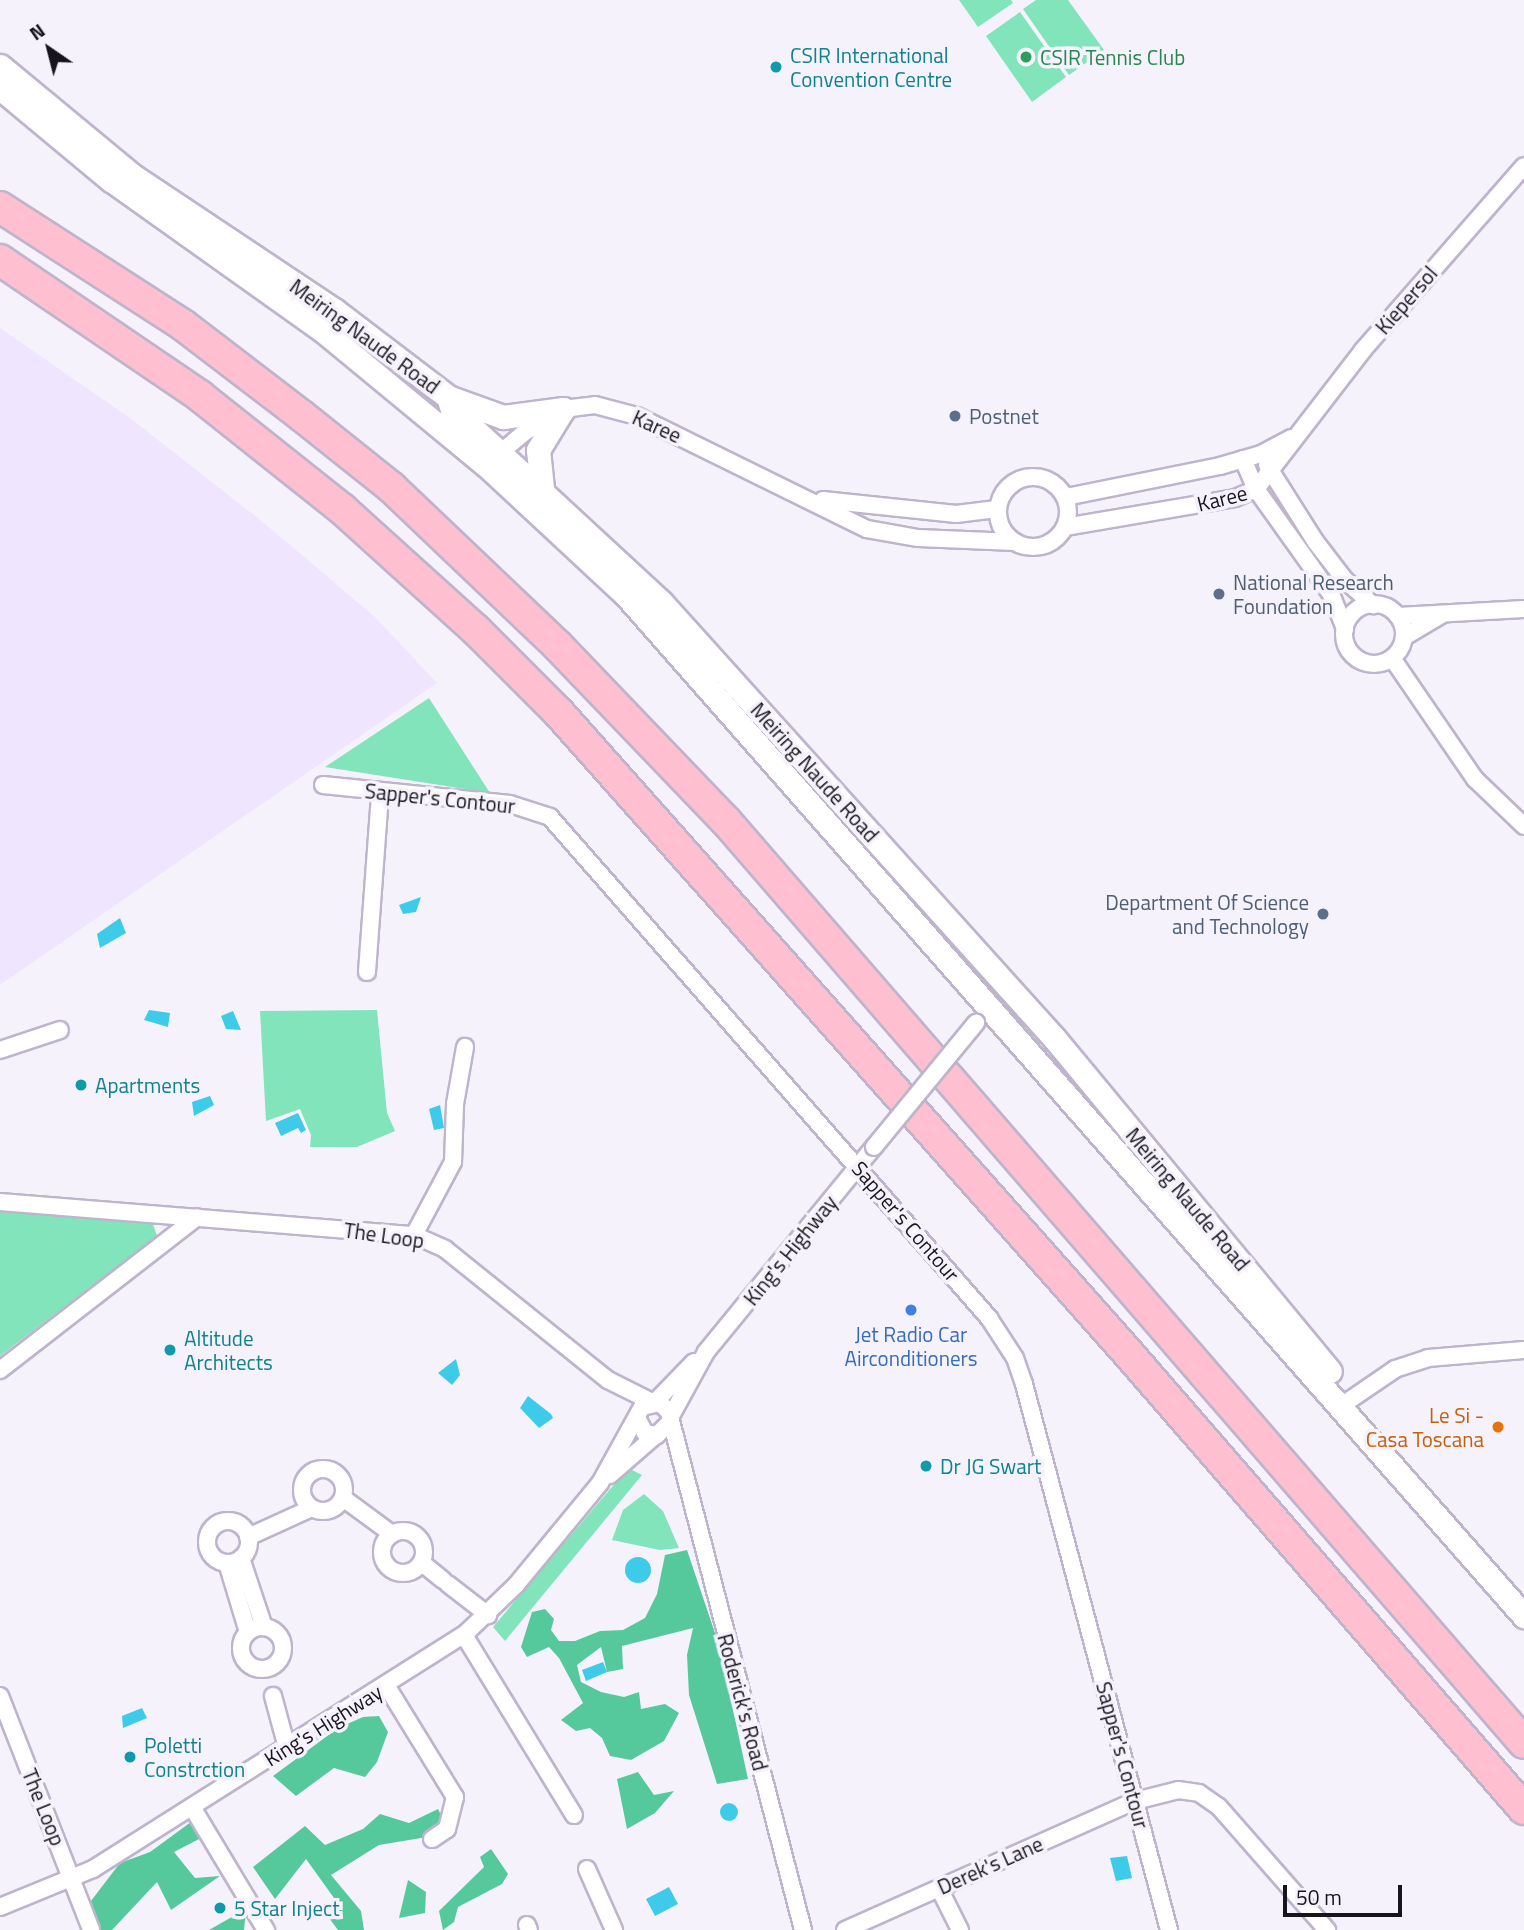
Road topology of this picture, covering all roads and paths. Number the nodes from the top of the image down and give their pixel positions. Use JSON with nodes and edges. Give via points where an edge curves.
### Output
{"nodes":[{"id":1,"x":0,"y":66,"type":"edge"},
{"id":2,"x":0,"y":88,"type":"edge"},
{"id":3,"x":1524,"y":166,"type":"edge"},
{"id":4,"x":0,"y":207,"type":"edge"},
{"id":5,"x":0,"y":260,"type":"edge"},
{"id":6,"x":449,"y":397,"type":"junction"},
{"id":7,"x":563,"y":409,"type":"junction"},
{"id":8,"x":1292,"y":438,"type":"junction"},
{"id":9,"x":1261,"y":454,"type":"junction"},
{"id":10,"x":494,"y":458,"type":"junction"},
{"id":11,"x":1244,"y":459,"type":"junction"},
{"id":12,"x":1272,"y":474,"type":"junction"},
{"id":13,"x":542,"y":488,"type":"junction"},
{"id":14,"x":1256,"y":489,"type":"junction"},
{"id":15,"x":1066,"y":497,"type":"junction"},
{"id":16,"x":813,"y":499,"type":"junction"},
{"id":17,"x":998,"y":509,"type":"junction"},
{"id":18,"x":919,"y":512,"type":"junction"},
{"id":19,"x":1065,"y":527,"type":"junction"},
{"id":20,"x":918,"y":538,"type":"junction"},
{"id":21,"x":1015,"y":542,"type":"junction"},
{"id":22,"x":1373,"y":605,"type":"junction"},
{"id":23,"x":1524,"y":609,"type":"edge"},
{"id":24,"x":1445,"y":612,"type":"junction"},
{"id":25,"x":1398,"y":616,"type":"junction"},
{"id":26,"x":1345,"y":629,"type":"junction"},
{"id":27,"x":1404,"y":637,"type":"junction"},
{"id":28,"x":1392,"y":658,"type":"junction"},
{"id":29,"x":323,"y":785,"type":"dead end"},
{"id":30,"x":380,"y":793,"type":"junction"},
{"id":31,"x":1524,"y":826,"type":"edge"},
{"id":32,"x":367,"y":972,"type":"dead end"},
{"id":33,"x":1010,"y":988,"type":"junction"},
{"id":34,"x":984,"y":1016,"type":"junction"},
{"id":35,"x":60,"y":1030,"type":"dead end"},
{"id":36,"x":465,"y":1047,"type":"dead end"},
{"id":37,"x":0,"y":1050,"type":"edge"},
{"id":38,"x":858,"y":1166,"type":"junction"},
{"id":39,"x":0,"y":1202,"type":"edge"},
{"id":40,"x":197,"y":1217,"type":"junction"},
{"id":41,"x":414,"y":1235,"type":"junction"},
{"id":42,"x":1524,"y":1350,"type":"edge"},
{"id":43,"x":706,"y":1352,"type":"junction"},
{"id":44,"x":0,"y":1370,"type":"edge"},
{"id":45,"x":608,"y":1380,"type":"junction"},
{"id":46,"x":654,"y":1402,"type":"junction"},
{"id":47,"x":1347,"y":1402,"type":"junction"},
{"id":48,"x":638,"y":1418,"type":"junction"},
{"id":49,"x":671,"y":1418,"type":"junction"},
{"id":50,"x":656,"y":1435,"type":"junction"},
{"id":51,"x":683,"y":1474,"type":"junction"},
{"id":52,"x":600,"y":1483,"type":"junction"},
{"id":53,"x":340,"y":1502,"type":"junction"},
{"id":54,"x":308,"y":1503,"type":"junction"},
{"id":55,"x":1339,"y":1527,"type":"junction"},
{"id":56,"x":245,"y":1532,"type":"junction"},
{"id":57,"x":389,"y":1538,"type":"junction"},
{"id":58,"x":234,"y":1561,"type":"junction"},
{"id":59,"x":422,"y":1563,"type":"junction"},
{"id":60,"x":1524,"y":1593,"type":"edge"},
{"id":61,"x":488,"y":1615,"type":"junction"},
{"id":62,"x":1524,"y":1616,"type":"edge"},
{"id":63,"x":256,"y":1629,"type":"junction"},
{"id":64,"x":464,"y":1635,"type":"junction"},
{"id":65,"x":265,"y":1668,"type":"junction"},
{"id":66,"x":386,"y":1685,"type":"junction"},
{"id":67,"x":0,"y":1696,"type":"edge"},
{"id":68,"x":1524,"y":1722,"type":"edge"},
{"id":69,"x":1524,"y":1743,"type":"edge"},
{"id":70,"x":287,"y":1748,"type":"junction"},
{"id":71,"x":1135,"y":1801,"type":"junction"},
{"id":72,"x":192,"y":1807,"type":"junction"},
{"id":73,"x":1524,"y":1809,"type":"edge"},
{"id":74,"x":575,"y":1815,"type":"dead end"},
{"id":75,"x":432,"y":1839,"type":"dead end"},
{"id":76,"x":587,"y":1869,"type":"dead end"},
{"id":77,"x":72,"y":1879,"type":"junction"},
{"id":78,"x":939,"y":1888,"type":"junction"},
{"id":79,"x":0,"y":1908,"type":"edge"},
{"id":80,"x":91,"y":1930,"type":"edge"},
{"id":81,"x":266,"y":1930,"type":"edge"},
{"id":82,"x":614,"y":1930,"type":"edge"},
{"id":83,"x":803,"y":1930,"type":"edge"},
{"id":84,"x":845,"y":1930,"type":"edge"},
{"id":85,"x":960,"y":1930,"type":"edge"},
{"id":86,"x":1169,"y":1930,"type":"edge"},
{"id":87,"x":1327,"y":1930,"type":"edge"}],
"edges":[{"from":1,"to":6,"type":"street","name":"Meiring Naude Road","via":[[133,176],[334,310]]},
{"from":2,"to":10,"type":"street","name":"Meiring Naude Road","via":[[111,180]]},
{"from":3,"to":8,"type":"street","name":"Kiepersol"},
{"from":4,"to":55,"type":"highway","via":[[183,325],[302,416],[391,487],[547,635],[726,821]]},
{"from":5,"to":73,"type":"highway","via":[[200,396],[342,509],[476,630],[559,713],[1091,1311]]},
{"from":6,"to":7,"type":"street","via":[[503,417]]},
{"from":6,"to":10,"type":"street","name":"Meiring Naude Road","via":[[452,409]]},
{"from":7,"to":10,"type":"street","name":"Karee"},
{"from":7,"to":13,"type":"street","via":[[538,450]]},
{"from":7,"to":16,"type":"street","name":"Karee","via":[[595,405],[620,409]]},
{"from":8,"to":9,"type":"street","name":"Karee"},
{"from":8,"to":12,"type":"street"},
{"from":9,"to":11,"type":"street","name":"Karee"},
{"from":9,"to":12,"type":"street","name":"Karee"},
{"from":10,"to":13,"type":"street","name":"Meiring Naude Road"},
{"from":10,"to":34,"type":"street","name":"Meiring Naude Road","via":[[626,595]]},
{"from":11,"to":14,"type":"street"},
{"from":11,"to":15,"type":"street","name":"Karee"},
{"from":12,"to":14,"type":"street"},
{"from":12,"to":22,"type":"street","name":"Karee","via":[[1345,580]]},
{"from":13,"to":33,"type":"street","name":"Meiring Naude Road","via":[[661,602]]},
{"from":14,"to":19,"type":"street","name":"Karee","via":[[1235,498]]},
{"from":14,"to":26,"type":"street","name":"Karee","via":[[1325,584]]},
{"from":15,"to":17,"type":"street","via":[[1050,480],[1027,477],[1013,482]]},
{"from":15,"to":19,"type":"street"},
{"from":16,"to":18,"type":"street","name":"Karee"},
{"from":16,"to":20,"type":"street","name":"Karee","via":[[867,529]]},
{"from":17,"to":18,"type":"street","name":"Karee"},
{"from":17,"to":21,"type":"street","via":[[1002,528]]},
{"from":18,"to":20,"type":"street"},
{"from":19,"to":21,"type":"street","via":[[1041,546]]},
{"from":20,"to":21,"type":"street","name":"Karee"},
{"from":22,"to":25,"type":"street"},
{"from":22,"to":26,"type":"street","via":[[1355,612]]},
{"from":23,"to":24,"type":"street"},
{"from":24,"to":25,"type":"street"},
{"from":24,"to":27,"type":"street"},
{"from":25,"to":27,"type":"street"},
{"from":26,"to":28,"type":"street","via":[[1346,644],[1361,661],[1379,663]]},
{"from":27,"to":28,"type":"street"},
{"from":28,"to":31,"type":"street","via":[[1475,779]]},
{"from":29,"to":30,"type":"street","name":"Sapper's Contour"},
{"from":30,"to":32,"type":"street"},
{"from":30,"to":38,"type":"street","name":"Sapper's Contour","via":[[510,804],[550,817]]},
{"from":33,"to":34,"type":"street","name":"King's Highway"},
{"from":33,"to":47,"type":"street","name":"Meiring Naude Road"},
{"from":34,"to":38,"type":"street","name":"King's Highway","bridge":true},
{"from":34,"to":47,"type":"street","name":"Meiring Naude Road"},
{"from":35,"to":37,"type":"street"},
{"from":36,"to":41,"type":"street","via":[[455,1104],[453,1162]]},
{"from":38,"to":43,"type":"street","name":"King's Highway"},
{"from":38,"to":71,"type":"street","name":"Sapper's Contour","via":[[989,1318],[1015,1358]]},
{"from":39,"to":40,"type":"street","name":"The Loop"},
{"from":40,"to":41,"type":"street","name":"The Loop"},
{"from":40,"to":44,"type":"street"},
{"from":41,"to":45,"type":"street","name":"The Loop","via":[[445,1248]]},
{"from":42,"to":47,"type":"street","via":[[1428,1358],[1395,1369]]},
{"from":43,"to":46,"type":"street","name":"King's Highway"},
{"from":43,"to":49,"type":"street","name":"King's Highway"},
{"from":45,"to":46,"type":"street","name":"The Loop"},
{"from":45,"to":48,"type":"street","name":"The Loop"},
{"from":46,"to":48,"type":"street","name":"King's Highway"},
{"from":46,"to":49,"type":"street","name":"The Loop"},
{"from":47,"to":60,"type":"street","name":"Meiring Naude Road"},
{"from":47,"to":62,"type":"street","name":"Meiring Naude Road"},
{"from":48,"to":50,"type":"street","name":"The Loop","via":[[645,1433]]},
{"from":48,"to":52,"type":"street","name":"King's Highway"},
{"from":49,"to":50,"type":"street","name":"King's Highway"},
{"from":49,"to":51,"type":"street","name":"Roderick's Road"},
{"from":50,"to":51,"type":"street","name":"Roderick's Road"},
{"from":50,"to":52,"type":"street","name":"King's Highway"},
{"from":51,"to":83,"type":"street","name":"Roderick's Road"},
{"from":52,"to":61,"type":"street","name":"King's Highway"},
{"from":53,"to":54,"type":"street","via":[[325,1511]]},
{"from":53,"to":54,"type":"street","via":[[341,1478],[324,1469],[306,1478]]},
{"from":53,"to":57,"type":"street"},
{"from":54,"to":56,"type":"street"},
{"from":55,"to":68,"type":"highway"},
{"from":55,"to":69,"type":"highway"},
{"from":56,"to":58,"type":"street"},
{"from":56,"to":58,"type":"street","via":[[225,1521],[207,1537],[211,1555]]},
{"from":57,"to":59,"type":"street","via":[[404,1531],[416,1535],[425,1551]]},
{"from":57,"to":59,"type":"street","via":[[384,1561],[393,1570],[412,1572]]},
{"from":58,"to":63,"type":"street"},
{"from":59,"to":61,"type":"street"},
{"from":61,"to":64,"type":"street","name":"King's Highway"},
{"from":63,"to":65,"type":"street","via":[[241,1643],[243,1657],[252,1666]]},
{"from":63,"to":65,"type":"street","via":[[276,1632],[283,1643],[277,1662]]},
{"from":64,"to":66,"type":"street","name":"King's Highway"},
{"from":64,"to":74,"type":"street"},
{"from":65,"to":70,"type":"street"},
{"from":66,"to":70,"type":"street","name":"King's Highway"},
{"from":66,"to":75,"type":"street","via":[[455,1797],[447,1829]]},
{"from":67,"to":77,"type":"street","name":"The Loop"},
{"from":70,"to":72,"type":"street","name":"King's Highway"},
{"from":71,"to":78,"type":"street","name":"Derek's Lane"},
{"from":71,"to":86,"type":"street","name":"Sapper's Contour"},
{"from":71,"to":87,"type":"street","name":"Derek's Lane","via":[[1178,1790],[1208,1798]]},
{"from":72,"to":77,"type":"street","name":"King's Highway"},
{"from":72,"to":81,"type":"street"},
{"from":76,"to":82,"type":"street"},
{"from":77,"to":79,"type":"street","name":"King's Highway"},
{"from":77,"to":80,"type":"street","name":"The Loop"},
{"from":78,"to":84,"type":"street","name":"Derek's Lane"},
{"from":78,"to":85,"type":"street"}]}
